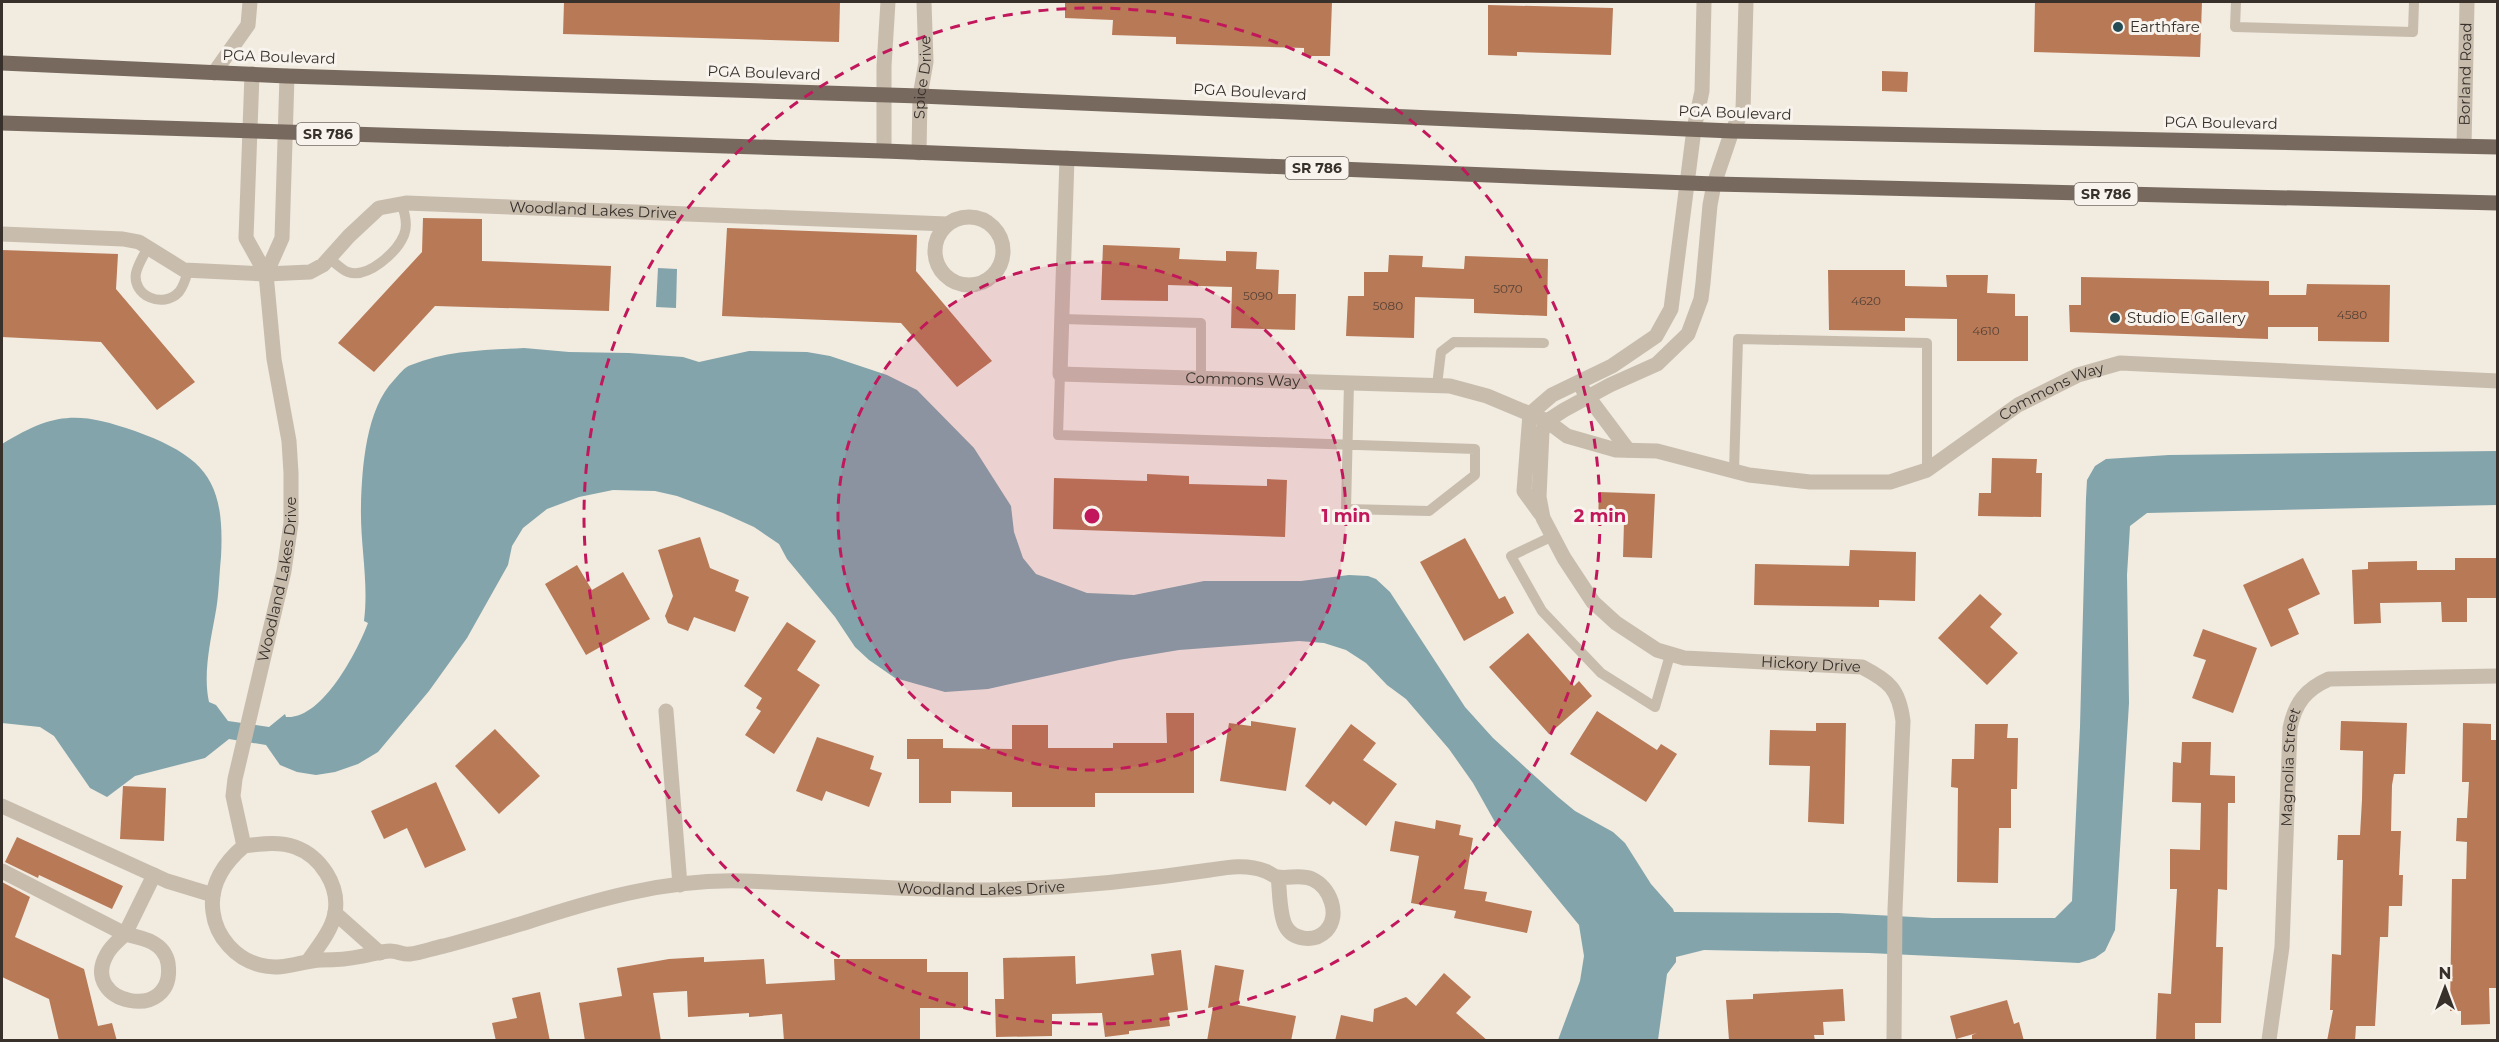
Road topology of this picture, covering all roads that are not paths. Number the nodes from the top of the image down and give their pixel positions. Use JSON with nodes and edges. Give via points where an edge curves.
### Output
{"nodes":[{"id":1,"x":250,"y":2,"type":"edge"},
{"id":2,"x":888,"y":2,"type":"edge"},
{"id":3,"x":924,"y":2,"type":"edge"},
{"id":4,"x":1704,"y":2,"type":"edge"},
{"id":5,"x":1746,"y":2,"type":"edge"},
{"id":6,"x":2236,"y":2,"type":"edge"},
{"id":7,"x":2414,"y":2,"type":"edge"},
{"id":8,"x":2467,"y":2,"type":"edge"},
{"id":9,"x":2,"y":63,"type":"edge"},
{"id":10,"x":214,"y":73,"type":"junction"},
{"id":11,"x":252,"y":74,"type":"junction"},
{"id":12,"x":287,"y":76,"type":"junction"},
{"id":13,"x":885,"y":95,"type":"junction"},
{"id":14,"x":920,"y":96,"type":"junction"},
{"id":15,"x":2,"y":123,"type":"edge"},
{"id":16,"x":1694,"y":129,"type":"junction"},
{"id":17,"x":249,"y":131,"type":"junction"},
{"id":18,"x":1732,"y":131,"type":"junction"},
{"id":19,"x":285,"y":133,"type":"junction"},
{"id":20,"x":2464,"y":146,"type":"junction"},
{"id":21,"x":2498,"y":147,"type":"edge"},
{"id":22,"x":884,"y":151,"type":"junction"},
{"id":23,"x":919,"y":153,"type":"junction"},
{"id":24,"x":1067,"y":158,"type":"junction"},
{"id":25,"x":1687,"y":183,"type":"junction"},
{"id":26,"x":1714,"y":184,"type":"junction"},
{"id":27,"x":401,"y":203,"type":"junction"},
{"id":28,"x":2498,"y":203,"type":"edge"},
{"id":29,"x":947,"y":224,"type":"junction"},
{"id":30,"x":2,"y":234,"type":"edge"},
{"id":31,"x":148,"y":247,"type":"junction"},
{"id":32,"x":329,"y":258,"type":"junction"},
{"id":33,"x":188,"y":271,"type":"junction"},
{"id":34,"x":266,"y":274,"type":"junction"},
{"id":35,"x":1062,"y":319,"type":"junction"},
{"id":36,"x":1544,"y":343,"type":"dead end"},
{"id":37,"x":1060,"y":374,"type":"junction"},
{"id":38,"x":1201,"y":377,"type":"junction"},
{"id":39,"x":2498,"y":381,"type":"edge"},
{"id":40,"x":1578,"y":382,"type":"junction"},
{"id":41,"x":1349,"y":383,"type":"junction"},
{"id":42,"x":1437,"y":385,"type":"junction"},
{"id":43,"x":1588,"y":397,"type":"junction"},
{"id":44,"x":1530,"y":414,"type":"junction"},
{"id":45,"x":1547,"y":421,"type":"junction"},
{"id":46,"x":1348,"y":445,"type":"junction"},
{"id":47,"x":1628,"y":450,"type":"junction"},
{"id":48,"x":1927,"y":470,"type":"junction"},
{"id":49,"x":1734,"y":471,"type":"junction"},
{"id":50,"x":1543,"y":518,"type":"junction"},
{"id":51,"x":1552,"y":536,"type":"junction"},
{"id":52,"x":1670,"y":655,"type":"junction"},
{"id":53,"x":2498,"y":676,"type":"edge"},
{"id":54,"x":666,"y":711,"type":"dead end"},
{"id":55,"x":2,"y":806,"type":"edge"},
{"id":56,"x":244,"y":846,"type":"junction"},
{"id":57,"x":2,"y":871,"type":"edge"},
{"id":58,"x":154,"y":875,"type":"junction"},
{"id":59,"x":1278,"y":877,"type":"junction"},
{"id":60,"x":680,"y":885,"type":"junction"},
{"id":61,"x":213,"y":895,"type":"junction"},
{"id":62,"x":335,"y":913,"type":"junction"},
{"id":63,"x":125,"y":934,"type":"junction"},
{"id":64,"x":380,"y":953,"type":"junction"},
{"id":65,"x":308,"y":961,"type":"junction"},
{"id":66,"x":1894,"y":1041,"type":"edge"},
{"id":67,"x":2269,"y":1041,"type":"edge"}],
"edges":[{"from":1,"to":10,"type":"street","via":[[248,25]]},
{"from":2,"to":13,"type":"street"},
{"from":3,"to":14,"type":"street","name":"Spice Drive","via":[[926,62]]},
{"from":4,"to":16,"type":"street","via":[[1701,91]]},
{"from":5,"to":18,"type":"street","via":[[1743,110]]},
{"from":6,"to":7,"type":"lane","via":[[2235,27],[2414,32]]},
{"from":8,"to":20,"type":"street","name":"Borland Road"},
{"from":9,"to":10,"type":"main road","name":"PGA Boulevard"},
{"from":10,"to":11,"type":"main road","name":"PGA Boulevard"},
{"from":11,"to":12,"type":"main road","name":"PGA Boulevard"},
{"from":11,"to":17,"type":"street","name":"Woodland Lakes Drive"},
{"from":12,"to":13,"type":"main road","name":"PGA Boulevard"},
{"from":12,"to":19,"type":"street","name":"Woodland Lakes Drive"},
{"from":13,"to":14,"type":"main road","name":"PGA Boulevard"},
{"from":13,"to":22,"type":"street"},
{"from":14,"to":16,"type":"main road","name":"PGA Boulevard"},
{"from":14,"to":23,"type":"street","name":"Spice Drive"},
{"from":15,"to":17,"type":"main road","number":"SR 786"},
{"from":16,"to":18,"type":"main road","name":"PGA Boulevard"},
{"from":16,"to":25,"type":"street"},
{"from":17,"to":19,"type":"main road","number":"SR 786"},
{"from":17,"to":34,"type":"street","name":"Woodland Lakes Drive","via":[[246,238]]},
{"from":18,"to":20,"type":"main road","name":"PGA Boulevard"},
{"from":18,"to":26,"type":"street"},
{"from":19,"to":22,"type":"main road","number":"SR 786"},
{"from":19,"to":34,"type":"street","name":"Woodland Lakes Drive","via":[[282,238]]},
{"from":20,"to":21,"type":"main road","name":"PGA Boulevard"},
{"from":22,"to":23,"type":"main road","number":"SR 786"},
{"from":23,"to":24,"type":"main road","number":"SR 786"},
{"from":24,"to":25,"type":"main road","number":"SR 786"},
{"from":24,"to":35,"type":"street"},
{"from":25,"to":26,"type":"main road","number":"SR 786"},
{"from":25,"to":40,"type":"street","via":[[1671,309],[1656,336],[1612,366]]},
{"from":26,"to":28,"type":"main road","number":"SR 786"},
{"from":26,"to":43,"type":"street","via":[[1702,291],[1688,334],[1657,364]]},
{"from":27,"to":29,"type":"street","name":"Woodland Lakes Drive"},
{"from":27,"to":32,"type":"street","name":"Woodland Lakes Drive","via":[[379,208]]},
{"from":27,"to":32,"type":"lane","via":[[404,235],[379,265],[349,272]]},
{"from":29,"to":29,"type":"street","name":"Woodland Lakes Drive","via":[[934,247],[942,273],[965,285],[990,278],[1004,255],[996,230],[973,217]]},
{"from":30,"to":31,"type":"street","name":"Woodland Lakes Drive","via":[[123,239]]},
{"from":31,"to":33,"type":"street","name":"Woodland Lakes Drive"},
{"from":31,"to":33,"type":"lane","via":[[136,274],[137,287],[149,298],[173,297],[180,291]]},
{"from":32,"to":34,"type":"street","name":"Woodland Lakes Drive","via":[[310,272]]},
{"from":33,"to":34,"type":"street","name":"Woodland Lakes Drive"},
{"from":34,"to":56,"type":"street","name":"Woodland Lakes Drive","via":[[274,359],[289,441],[291,523],[284,571],[233,796]]},
{"from":35,"to":37,"type":"street"},
{"from":35,"to":38,"type":"lane","via":[[1201,323]]},
{"from":36,"to":42,"type":"lane","via":[[1454,342],[1441,352]]},
{"from":37,"to":38,"type":"street","name":"Commons Way"},
{"from":37,"to":46,"type":"lane","via":[[1058,435]]},
{"from":38,"to":41,"type":"street","name":"Commons Way"},
{"from":39,"to":48,"type":"street","name":"Commons Way","via":[[2120,363],[2078,375],[2018,405]]},
{"from":40,"to":43,"type":"street"},
{"from":40,"to":44,"type":"street","via":[[1552,395]]},
{"from":41,"to":42,"type":"street","name":"Commons Way"},
{"from":41,"to":46,"type":"lane"},
{"from":42,"to":44,"type":"street","name":"Commons Way","via":[[1487,396]]},
{"from":43,"to":45,"type":"street"},
{"from":43,"to":47,"type":"street"},
{"from":44,"to":45,"type":"street","name":"Commons Way"},
{"from":44,"to":50,"type":"street","name":"Hickory Drive","via":[[1524,491]]},
{"from":45,"to":47,"type":"street","name":"Commons Way","via":[[1567,436]]},
{"from":45,"to":50,"type":"street","name":"Hickory Drive","via":[[1542,432],[1538,480]]},
{"from":46,"to":46,"type":"lane","via":[[1475,449],[1475,475],[1430,512],[1346,509]]},
{"from":47,"to":49,"type":"street","name":"Commons Way","via":[[1657,451]]},
{"from":48,"to":49,"type":"street","name":"Commons Way","via":[[1890,482],[1810,482]]},
{"from":48,"to":49,"type":"lane","via":[[1927,343],[1738,339]]},
{"from":50,"to":51,"type":"street","name":"Hickory Drive"},
{"from":51,"to":52,"type":"street","name":"Hickory Drive","via":[[1593,602],[1644,643]]},
{"from":51,"to":52,"type":"lane","via":[[1511,556],[1542,611],[1601,673],[1655,707]]},
{"from":52,"to":66,"type":"street","name":"Hickory Drive","via":[[1731,662],[1862,667],[1884,678],[1894,690],[1903,721],[1893,963]]},
{"from":53,"to":67,"type":"street","name":"Magnolia Street","via":[[2329,679],[2302,696],[2290,728],[2282,947]]},
{"from":54,"to":60,"type":"street"},
{"from":55,"to":58,"type":"street"},
{"from":56,"to":61,"type":"street","via":[[224,866]]},
{"from":56,"to":62,"type":"street","via":[[279,844],[307,853],[328,875],[334,889]]},
{"from":57,"to":63,"type":"street"},
{"from":58,"to":61,"type":"street"},
{"from":58,"to":63,"type":"street"},
{"from":59,"to":59,"type":"street","name":"Woodland Lakes Drive","via":[[1284,923],[1290,933],[1315,938],[1327,930],[1332,917],[1329,893],[1315,880]]},
{"from":59,"to":60,"type":"street","name":"Woodland Lakes Drive","via":[[1256,868],[1231,866],[1070,887],[1010,889],[735,881]]},
{"from":60,"to":64,"type":"street","name":"Woodland Lakes Drive","via":[[573,906],[485,935],[409,954]]},
{"from":61,"to":65,"type":"street","name":"Woodland Lakes Drive","via":[[213,911],[224,940],[234,952],[247,961],[280,968]]},
{"from":62,"to":64,"type":"street"},
{"from":62,"to":65,"type":"street","via":[[324,939]]},
{"from":63,"to":63,"type":"street","via":[[106,955],[104,981],[121,999],[147,1001],[165,984],[167,959],[150,940]]},
{"from":64,"to":65,"type":"street","name":"Woodland Lakes Drive"}]}
